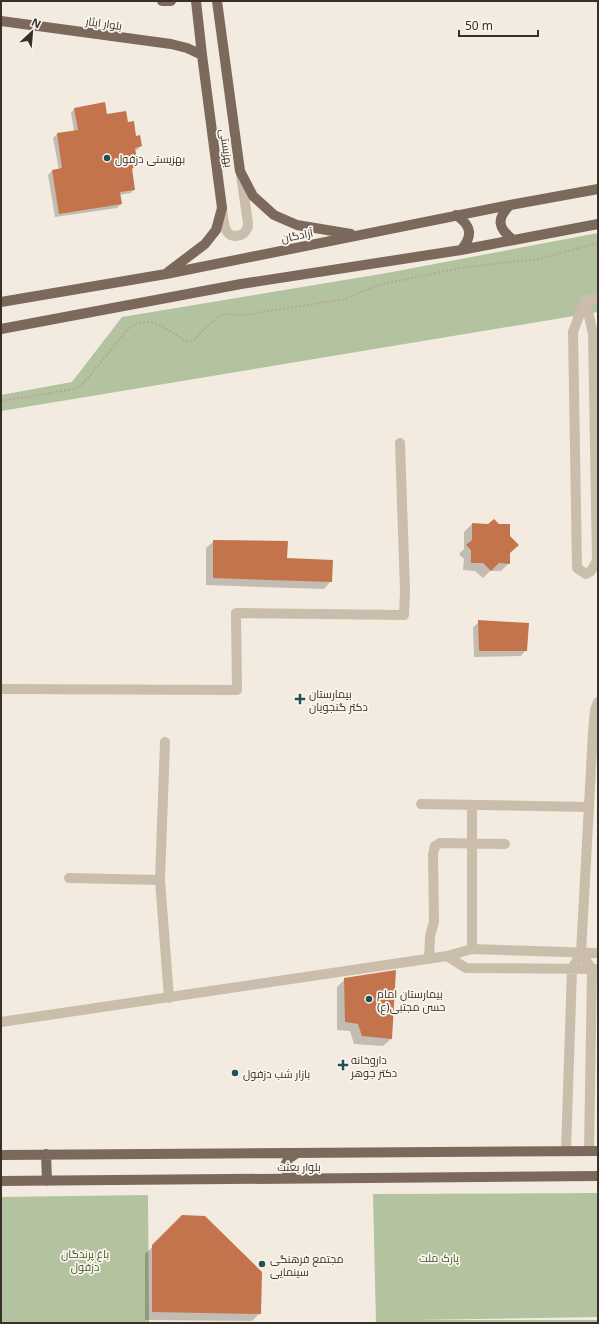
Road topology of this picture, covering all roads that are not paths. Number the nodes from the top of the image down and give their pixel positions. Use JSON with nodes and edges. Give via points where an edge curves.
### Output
{"nodes":[{"id":1,"x":162,"y":1,"type":"edge"},
{"id":2,"x":171,"y":1,"type":"edge"},
{"id":3,"x":196,"y":1,"type":"edge"},
{"id":4,"x":217,"y":1,"type":"edge"},
{"id":5,"x":1,"y":21,"type":"edge"},
{"id":6,"x":202,"y":55,"type":"junction"},
{"id":7,"x":240,"y":171,"type":"junction"},
{"id":8,"x":598,"y":189,"type":"edge"},
{"id":9,"x":510,"y":204,"type":"junction"},
{"id":10,"x":222,"y":208,"type":"junction"},
{"id":11,"x":456,"y":215,"type":"junction"},
{"id":12,"x":598,"y":224,"type":"edge"},
{"id":13,"x":357,"y":235,"type":"junction"},
{"id":14,"x":513,"y":240,"type":"junction"},
{"id":15,"x":461,"y":250,"type":"junction"},
{"id":16,"x":166,"y":274,"type":"junction"},
{"id":17,"x":598,"y":299,"type":"edge"},
{"id":18,"x":585,"y":300,"type":"junction"},
{"id":19,"x":1,"y":302,"type":"edge"},
{"id":20,"x":1,"y":330,"type":"edge"},
{"id":21,"x":400,"y":443,"type":"dead end"},
{"id":22,"x":597,"y":486,"type":"edge"},
{"id":23,"x":1,"y":688,"type":"edge"},
{"id":24,"x":598,"y":702,"type":"edge"},
{"id":25,"x":165,"y":742,"type":"dead end"},
{"id":26,"x":421,"y":804,"type":"dead end"},
{"id":27,"x":472,"y":804,"type":"junction"},
{"id":28,"x":589,"y":807,"type":"junction"},
{"id":29,"x":472,"y":843,"type":"junction"},
{"id":30,"x":505,"y":844,"type":"dead end"},
{"id":31,"x":70,"y":878,"type":"dead end"},
{"id":32,"x":160,"y":880,"type":"junction"},
{"id":33,"x":472,"y":949,"type":"junction"},
{"id":34,"x":581,"y":953,"type":"junction"},
{"id":35,"x":598,"y":953,"type":"edge"},
{"id":36,"x":447,"y":956,"type":"junction"},
{"id":37,"x":429,"y":959,"type":"junction"},
{"id":38,"x":572,"y":969,"type":"junction"},
{"id":39,"x":595,"y":969,"type":"edge"},
{"id":40,"x":170,"y":998,"type":"junction"},
{"id":41,"x":1,"y":1022,"type":"edge"},
{"id":42,"x":566,"y":1151,"type":"junction"},
{"id":43,"x":593,"y":1151,"type":"edge"},
{"id":44,"x":297,"y":1153,"type":"junction"},
{"id":45,"x":46,"y":1154,"type":"junction"},
{"id":46,"x":1,"y":1155,"type":"edge"},
{"id":47,"x":598,"y":1176,"type":"edge"},
{"id":48,"x":294,"y":1178,"type":"junction"},
{"id":49,"x":47,"y":1180,"type":"junction"},
{"id":50,"x":1,"y":1181,"type":"edge"}],
"edges":[{"from":1,"to":2,"type":"main road"},
{"from":3,"to":6,"type":"main road","name":"بهزیستی"},
{"from":4,"to":7,"type":"main road"},
{"from":5,"to":6,"type":"main road","name":"بلوار ایثار","via":[[171,44]]},
{"from":6,"to":10,"type":"main road","name":"بهزیستی"},
{"from":7,"to":10,"type":"street","via":[[248,223],[247,230],[242,235],[231,235],[226,230]]},
{"from":7,"to":13,"type":"main road","via":[[253,196],[274,215],[297,225]]},
{"from":8,"to":9,"type":"main road","name":"آزادگان"},
{"from":9,"to":11,"type":"main road","name":"آزادگان"},
{"from":9,"to":14,"type":"main road","via":[[502,212],[500,223],[504,233]]},
{"from":10,"to":16,"type":"main road","name":"بهزیستی","via":[[216,230],[205,244]]},
{"from":11,"to":13,"type":"main road","name":"آزادگان"},
{"from":11,"to":15,"type":"main road","via":[[465,222],[469,231],[468,242]]},
{"from":12,"to":14,"type":"main road"},
{"from":13,"to":16,"type":"main road","name":"آزادگان"},
{"from":14,"to":15,"type":"main road"},
{"from":15,"to":20,"type":"main road","via":[[241,284]]},
{"from":16,"to":19,"type":"main road","name":"آزادگان"},
{"from":17,"to":18,"type":"street"},
{"from":18,"to":22,"type":"street","via":[[593,333]]},
{"from":18,"to":22,"type":"street","via":[[573,332],[577,568],[586,574],[597,561]]},
{"from":21,"to":23,"type":"street","via":[[404,614],[236,613],[237,690]]},
{"from":24,"to":28,"type":"street","via":[[594,710]]},
{"from":25,"to":32,"type":"street"},
{"from":26,"to":27,"type":"street"},
{"from":27,"to":28,"type":"street"},
{"from":27,"to":29,"type":"street"},
{"from":28,"to":34,"type":"street"},
{"from":29,"to":30,"type":"street"},
{"from":29,"to":33,"type":"street"},
{"from":29,"to":37,"type":"street","via":[[440,843],[435,846],[434,922],[430,936]]},
{"from":31,"to":32,"type":"street"},
{"from":32,"to":40,"type":"street"},
{"from":33,"to":34,"type":"street"},
{"from":33,"to":36,"type":"street"},
{"from":34,"to":35,"type":"street"},
{"from":34,"to":38,"type":"street"},
{"from":34,"to":39,"type":"street"},
{"from":36,"to":37,"type":"street"},
{"from":36,"to":38,"type":"street","via":[[466,968]]},
{"from":37,"to":40,"type":"street"},
{"from":38,"to":39,"type":"street"},
{"from":38,"to":42,"type":"street"},
{"from":39,"to":43,"type":"street"},
{"from":40,"to":41,"type":"street"},
{"from":42,"to":43,"type":"main road","name":"بلوار بعثت"},
{"from":42,"to":44,"type":"main road","name":"بلوار بعثت"},
{"from":44,"to":45,"type":"main road","name":"بلوار بعثت"},
{"from":44,"to":48,"type":"main road","via":[[288,1159],[284,1168]]},
{"from":45,"to":46,"type":"main road","name":"بلوار بعثت"},
{"from":45,"to":49,"type":"main road"},
{"from":47,"to":48,"type":"main road","name":"بلوار بعثت"},
{"from":48,"to":49,"type":"main road","name":"بلوار بعثت"},
{"from":49,"to":50,"type":"main road","name":"بلوار بعثت"}]}
